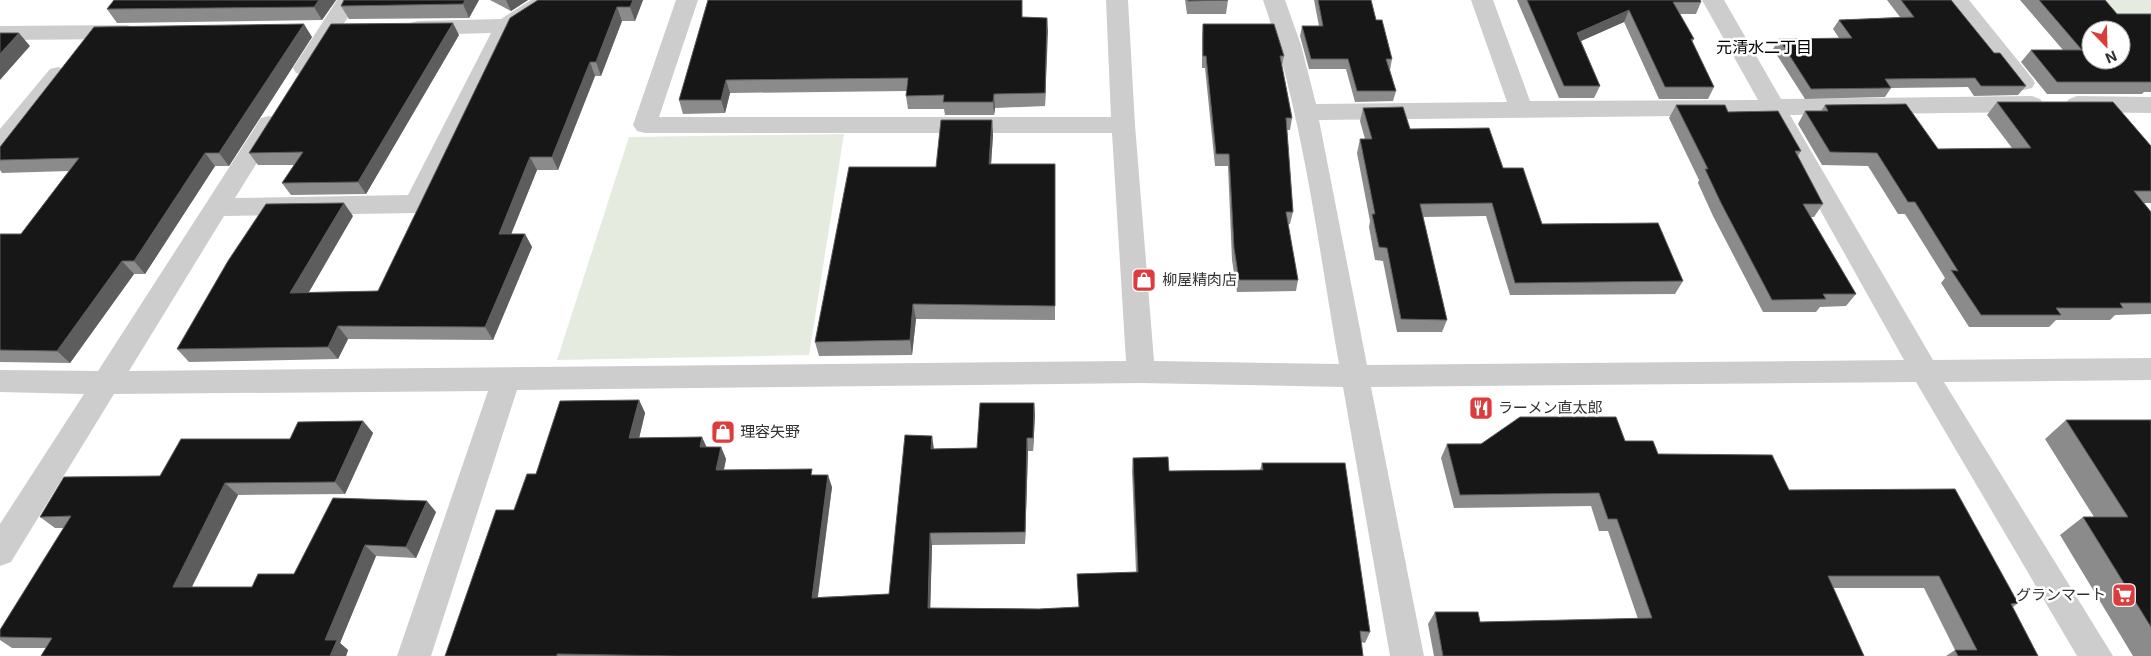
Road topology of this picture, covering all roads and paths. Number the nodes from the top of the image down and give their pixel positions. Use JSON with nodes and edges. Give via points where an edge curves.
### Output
{"nodes":[{"id":1,"x":348,"y":0,"type":"edge"},
{"id":2,"x":546,"y":0,"type":"edge"},
{"id":3,"x":687,"y":0,"type":"edge"},
{"id":4,"x":1117,"y":0,"type":"edge"},
{"id":5,"x":1274,"y":0,"type":"edge"},
{"id":6,"x":1482,"y":0,"type":"edge"},
{"id":7,"x":1712,"y":0,"type":"edge"},
{"id":8,"x":1958,"y":0,"type":"edge"},
{"id":9,"x":506,"y":26,"type":"junction"},
{"id":10,"x":397,"y":29,"type":"edge"},
{"id":11,"x":317,"y":30,"type":"junction"},
{"id":12,"x":357,"y":30,"type":"edge"},
{"id":13,"x":92,"y":32,"type":"junction"},
{"id":14,"x":151,"y":32,"type":"edge"},
{"id":15,"x":0,"y":33,"type":"edge"},
{"id":16,"x":2049,"y":104,"type":"junction"},
{"id":17,"x":2151,"y":105,"type":"edge"},
{"id":18,"x":1521,"y":108,"type":"junction"},
{"id":19,"x":1776,"y":109,"type":"junction"},
{"id":20,"x":1306,"y":112,"type":"junction"},
{"id":21,"x":1123,"y":125,"type":"junction"},
{"id":22,"x":0,"y":145,"type":"edge"},
{"id":23,"x":218,"y":206,"type":"junction"},
{"id":24,"x":1924,"y":370,"type":"junction"},
{"id":25,"x":2151,"y":370,"type":"edge"},
{"id":26,"x":1141,"y":372,"type":"junction"},
{"id":27,"x":1356,"y":376,"type":"junction"},
{"id":28,"x":506,"y":379,"type":"junction"},
{"id":29,"x":0,"y":381,"type":"edge"},
{"id":30,"x":107,"y":382,"type":"junction"},
{"id":31,"x":0,"y":552,"type":"edge"},
{"id":32,"x":414,"y":656,"type":"edge"},
{"id":33,"x":1407,"y":656,"type":"edge"},
{"id":34,"x":2096,"y":656,"type":"edge"}],
"edges":[{"from":1,"to":11,"type":"street"},
{"from":2,"to":9,"type":"street"},
{"from":3,"to":21,"type":"street","via":[[645,125]]},
{"from":4,"to":21,"type":"street"},
{"from":5,"to":20,"type":"street","via":[[1290,45]]},
{"from":6,"to":18,"type":"street"},
{"from":7,"to":19,"type":"street"},
{"from":8,"to":16,"type":"street"},
{"from":9,"to":10,"type":"street"},
{"from":9,"to":23,"type":"street","via":[[416,204]]},
{"from":11,"to":12,"type":"street"},
{"from":11,"to":23,"type":"street","via":[[286,97]]},
{"from":13,"to":14,"type":"street"},
{"from":13,"to":15,"type":"street"},
{"from":13,"to":22,"type":"street"},
{"from":16,"to":17,"type":"street"},
{"from":16,"to":19,"type":"street"},
{"from":18,"to":19,"type":"street"},
{"from":18,"to":20,"type":"street"},
{"from":19,"to":24,"type":"street"},
{"from":20,"to":27,"type":"street"},
{"from":21,"to":26,"type":"street"},
{"from":23,"to":30,"type":"street"},
{"from":24,"to":25,"type":"street"},
{"from":24,"to":27,"type":"street"},
{"from":24,"to":34,"type":"street"},
{"from":26,"to":27,"type":"street"},
{"from":26,"to":28,"type":"street"},
{"from":27,"to":33,"type":"street"},
{"from":28,"to":30,"type":"street"},
{"from":28,"to":32,"type":"street"},
{"from":29,"to":30,"type":"street"},
{"from":30,"to":31,"type":"street"}]}
